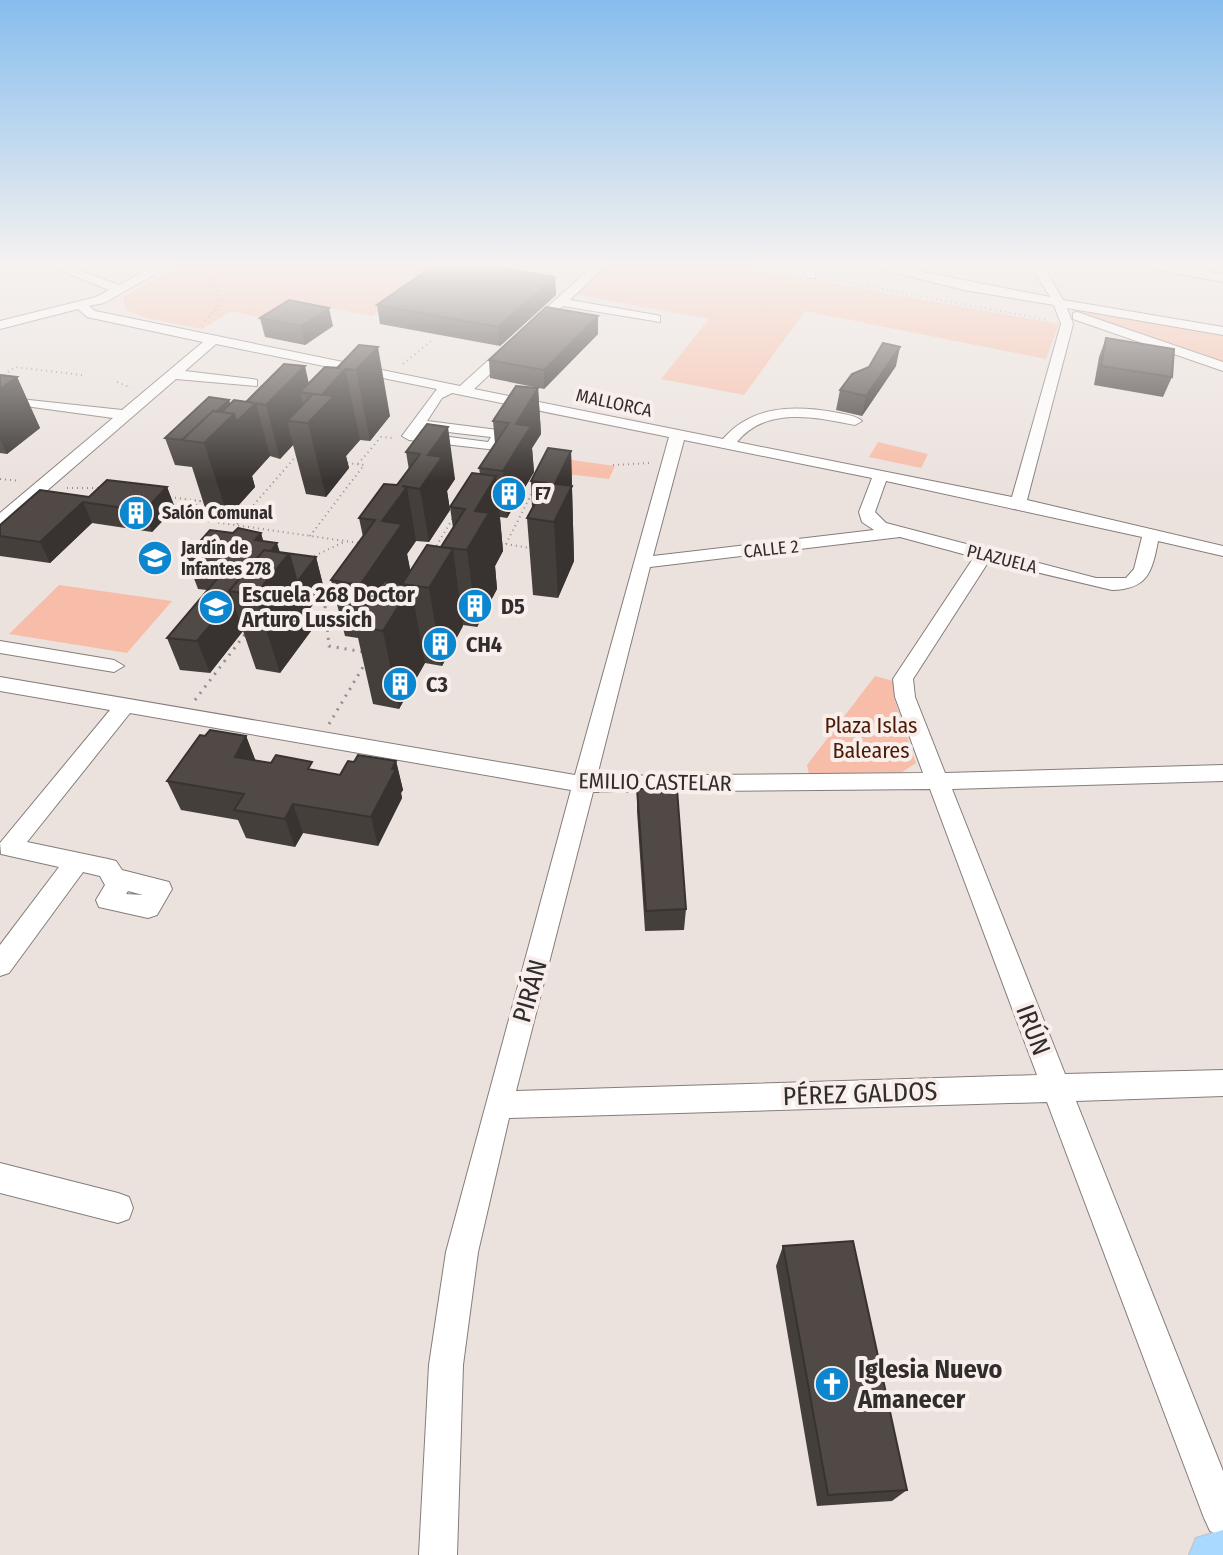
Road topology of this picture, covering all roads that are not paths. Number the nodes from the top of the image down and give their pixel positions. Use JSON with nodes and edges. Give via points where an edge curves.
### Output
{"nodes":[{"id":1,"x":195,"y":337,"type":"edge"},
{"id":2,"x":520,"y":337,"type":"edge"},
{"id":3,"x":1058,"y":337,"type":"edge"},
{"id":4,"x":1133,"y":337,"type":"edge"},
{"id":5,"x":213,"y":340,"type":"junction"},
{"id":6,"x":1223,"y":367,"type":"edge"},
{"id":7,"x":172,"y":374,"type":"junction"},
{"id":8,"x":252,"y":383,"type":"dead end"},
{"id":9,"x":455,"y":390,"type":"junction"},
{"id":10,"x":25,"y":402,"type":"dead end"},
{"id":11,"x":833,"y":402,"type":"dead end"},
{"id":12,"x":822,"y":414,"type":"junction"},
{"id":13,"x":126,"y":415,"type":"junction"},
{"id":14,"x":855,"y":421,"type":"dead end"},
{"id":15,"x":501,"y":434,"type":"edge"},
{"id":16,"x":677,"y":436,"type":"junction"},
{"id":17,"x":726,"y":445,"type":"junction"},
{"id":18,"x":881,"y":474,"type":"junction"},
{"id":19,"x":1018,"y":503,"type":"junction"},
{"id":20,"x":7,"y":509,"type":"edge"},
{"id":21,"x":0,"y":522,"type":"edge"},
{"id":22,"x":897,"y":533,"type":"junction"},
{"id":23,"x":1151,"y":534,"type":"junction"},
{"id":24,"x":1223,"y":551,"type":"edge"},
{"id":25,"x":984,"y":555,"type":"junction"},
{"id":26,"x":644,"y":562,"type":"junction"},
{"id":27,"x":0,"y":647,"type":"edge"},
{"id":28,"x":114,"y":666,"type":"dead end"},
{"id":29,"x":0,"y":684,"type":"edge"},
{"id":30,"x":125,"y":706,"type":"junction"},
{"id":31,"x":1223,"y":773,"type":"edge"},
{"id":32,"x":937,"y":781,"type":"junction"},
{"id":33,"x":583,"y":784,"type":"junction"},
{"id":34,"x":4,"y":847,"type":"edge"},
{"id":35,"x":77,"y":862,"type":"junction"},
{"id":36,"x":115,"y":874,"type":"dead end"},
{"id":37,"x":0,"y":965,"type":"edge"},
{"id":38,"x":1223,"y":1083,"type":"edge"},
{"id":39,"x":1056,"y":1088,"type":"junction"},
{"id":40,"x":498,"y":1105,"type":"junction"},
{"id":41,"x":0,"y":1178,"type":"edge"},
{"id":42,"x":118,"y":1208,"type":"dead end"},
{"id":43,"x":1223,"y":1518,"type":"edge"},
{"id":44,"x":1223,"y":1554,"type":"edge"},
{"id":45,"x":438,"y":1555,"type":"edge"},
{"id":46,"x":1213,"y":1555,"type":"edge"}],
"edges":[{"from":1,"to":5,"type":"street","name":"MALLORCA"},
{"from":2,"to":9,"type":"street"},
{"from":3,"to":19,"type":"street"},
{"from":4,"to":6,"type":"street"},
{"from":5,"to":7,"type":"street"},
{"from":5,"to":9,"type":"street","name":"MALLORCA"},
{"from":7,"to":8,"type":"street"},
{"from":7,"to":13,"type":"street"},
{"from":9,"to":15,"type":"street","via":[[437,395],[414,430],[492,447]]},
{"from":9,"to":16,"type":"street","name":"MALLORCA"},
{"from":10,"to":13,"type":"street"},
{"from":11,"to":12,"type":"street"},
{"from":12,"to":14,"type":"street"},
{"from":12,"to":17,"type":"street","via":[[762,417],[738,428]]},
{"from":13,"to":20,"type":"street"},
{"from":16,"to":17,"type":"street","name":"MALLORCA"},
{"from":16,"to":26,"type":"street","name":"PIRÁN"},
{"from":17,"to":18,"type":"street","name":"MALLORCA"},
{"from":18,"to":19,"type":"street","name":"MALLORCA"},
{"from":18,"to":22,"type":"street","name":"PLAZUELA","via":[[867,512],[872,522]]},
{"from":19,"to":23,"type":"street","name":"MALLORCA"},
{"from":20,"to":21,"type":"street"},
{"from":22,"to":25,"type":"street","name":"PLAZUELA"},
{"from":22,"to":26,"type":"street","name":"CALLE 2"},
{"from":23,"to":24,"type":"street","name":"MALLORCA"},
{"from":23,"to":25,"type":"street","name":"PLAZUELA","via":[[1143,572],[1121,585]]},
{"from":25,"to":32,"type":"street","name":"IRÚN","via":[[903,679],[915,728]]},
{"from":26,"to":33,"type":"street","name":"PIRÁN"},
{"from":27,"to":28,"type":"street"},
{"from":29,"to":30,"type":"street","name":"EMILIO CASTELAR"},
{"from":30,"to":33,"type":"street","name":"EMILIO CASTELAR"},
{"from":30,"to":34,"type":"street","via":[[24,816]]},
{"from":31,"to":32,"type":"street","name":"EMILIO CASTELAR"},
{"from":32,"to":33,"type":"street","name":"EMILIO CASTELAR"},
{"from":32,"to":39,"type":"street","name":"IRÚN"},
{"from":33,"to":40,"type":"street","name":"PIRÁN"},
{"from":34,"to":35,"type":"street"},
{"from":35,"to":36,"type":"street"},
{"from":35,"to":37,"type":"street"},
{"from":38,"to":39,"type":"street","name":"PÉREZ GALDOS"},
{"from":39,"to":40,"type":"street","name":"PÉREZ GALDOS"},
{"from":39,"to":43,"type":"street","name":"IRÚN"},
{"from":40,"to":45,"type":"street","name":"PIRÁN","via":[[462,1252],[446,1365]]},
{"from":41,"to":42,"type":"street"},
{"from":44,"to":46,"type":"main road"}]}
